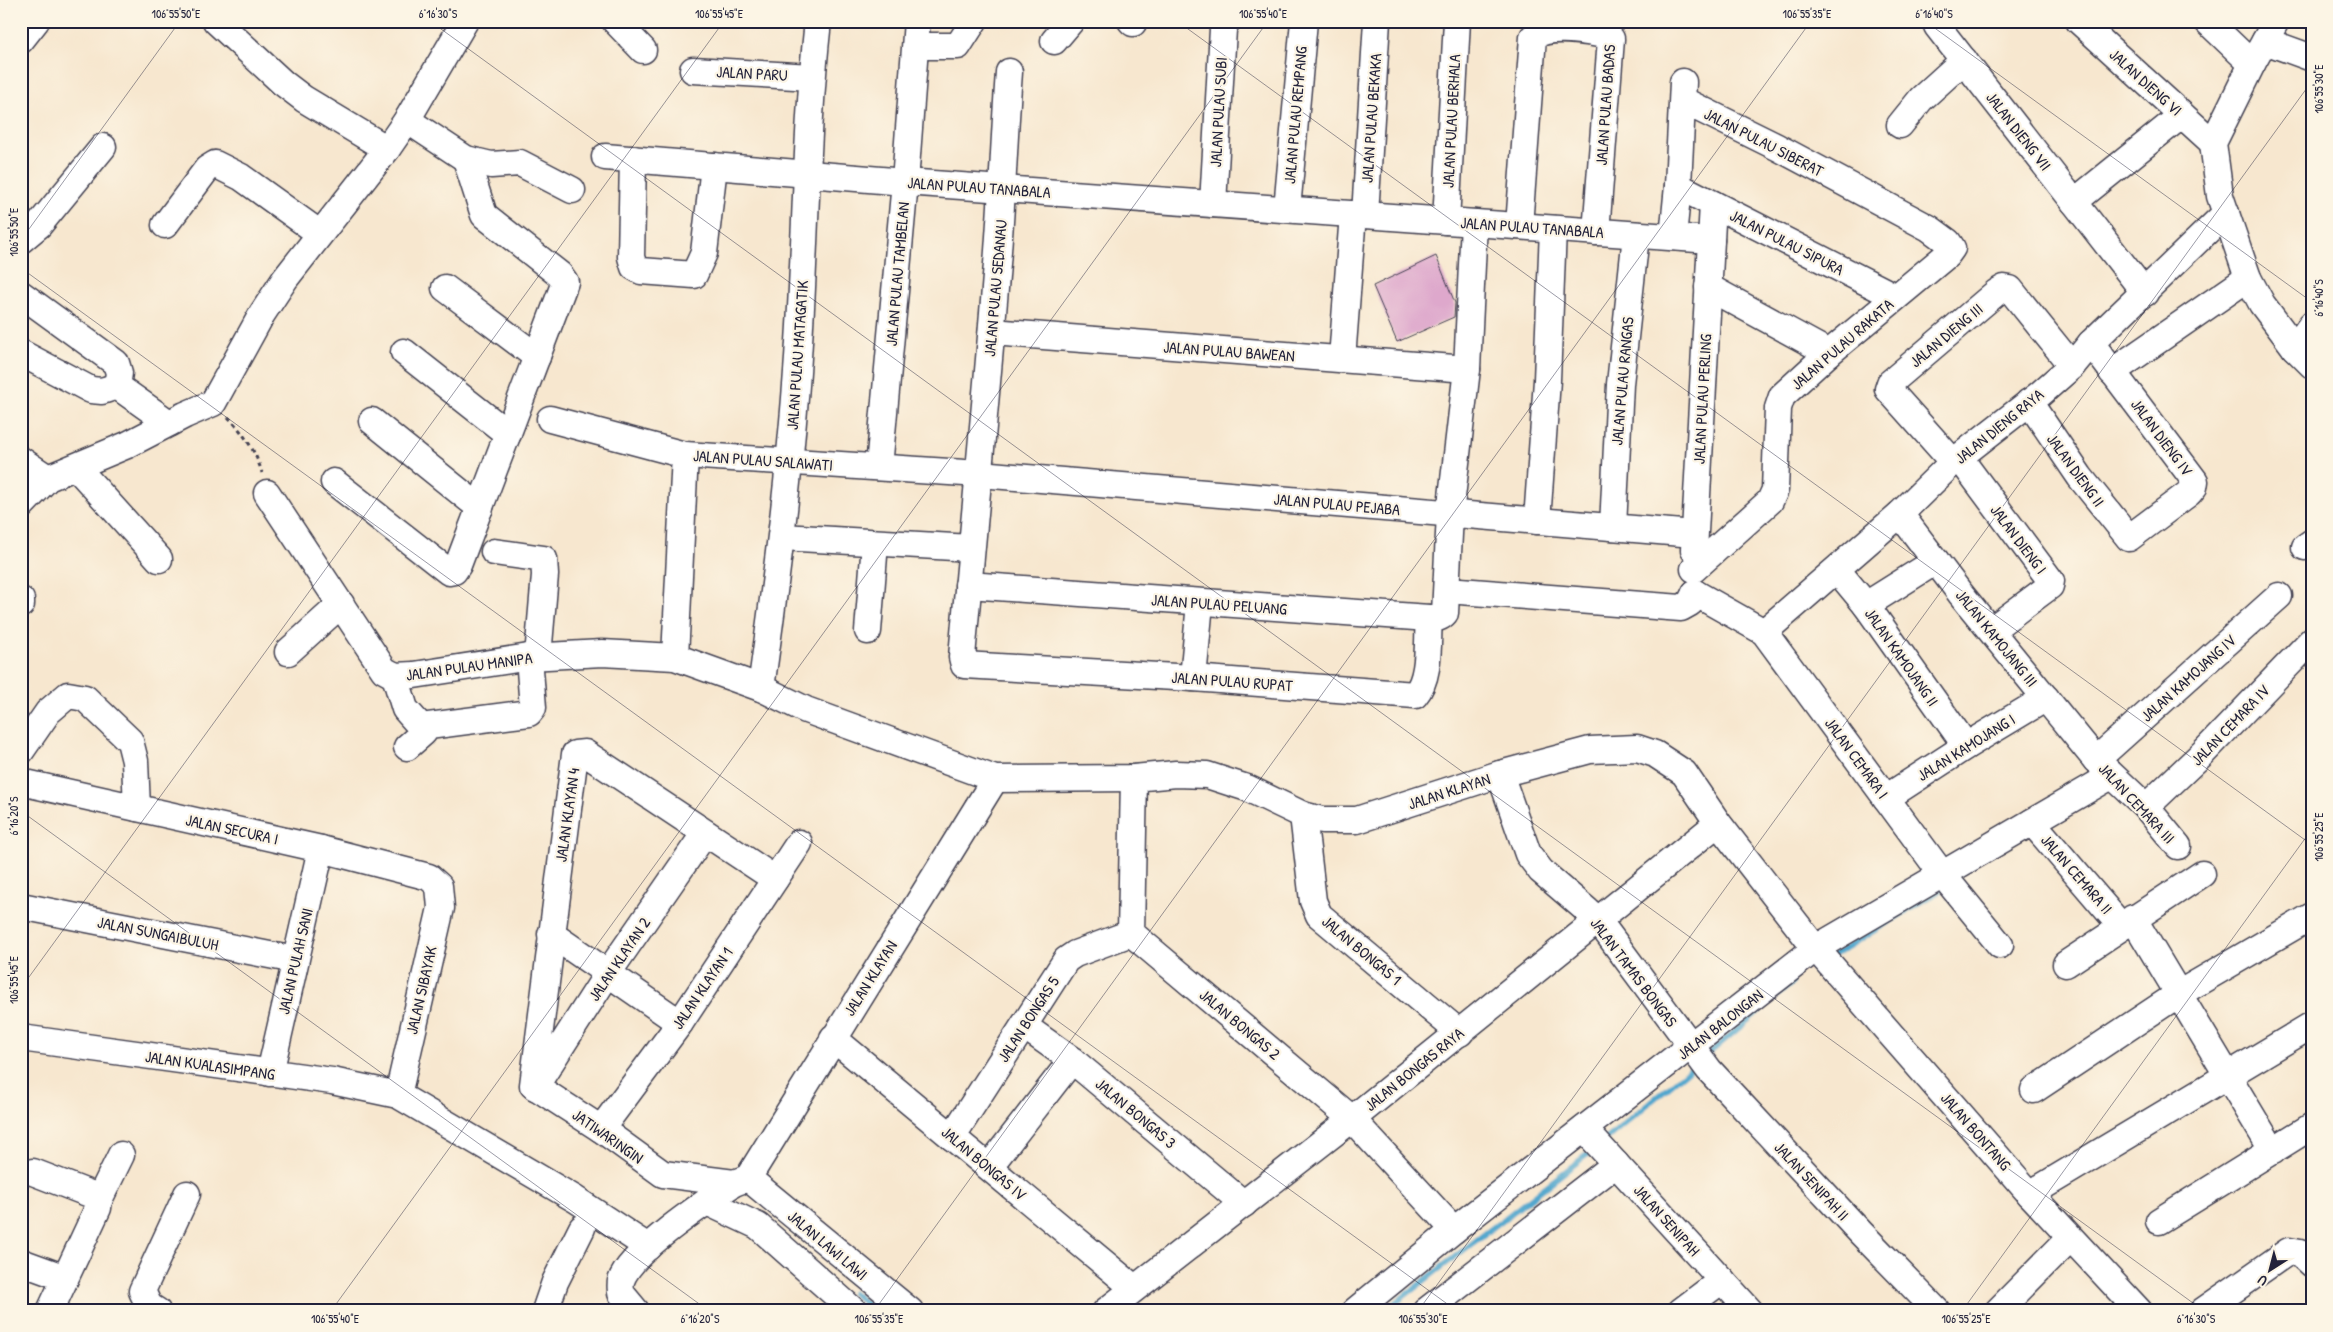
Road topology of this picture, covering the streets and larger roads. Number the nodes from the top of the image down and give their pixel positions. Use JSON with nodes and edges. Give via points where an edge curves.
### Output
{"nodes":[{"id":1,"x":36,"y":21,"type":"edge"},
{"id":2,"x":216,"y":21,"type":"edge"},
{"id":3,"x":465,"y":21,"type":"edge"},
{"id":4,"x":615,"y":21,"type":"edge"},
{"id":5,"x":818,"y":21,"type":"edge"},
{"id":6,"x":974,"y":21,"type":"edge"},
{"id":7,"x":1071,"y":21,"type":"edge"},
{"id":8,"x":1227,"y":21,"type":"edge"},
{"id":9,"x":1304,"y":21,"type":"edge"},
{"id":10,"x":1377,"y":21,"type":"edge"},
{"id":11,"x":1457,"y":21,"type":"edge"},
{"id":12,"x":1936,"y":21,"type":"edge"},
{"id":13,"x":2079,"y":21,"type":"edge"},
{"id":14,"x":2206,"y":21,"type":"edge"},
{"id":15,"x":1570,"y":25,"type":"edge"},
{"id":16,"x":2270,"y":31,"type":"edge"},
{"id":17,"x":916,"y":34,"type":"edge"},
{"id":18,"x":21,"y":40,"type":"edge"},
{"id":19,"x":1054,"y":41,"type":"dead end"},
{"id":20,"x":643,"y":50,"type":"dead end"},
{"id":21,"x":2312,"y":58,"type":"edge"},
{"id":22,"x":1964,"y":60,"type":"junction"},
{"id":23,"x":2252,"y":64,"type":"junction"},
{"id":24,"x":693,"y":70,"type":"dead end"},
{"id":25,"x":1009,"y":72,"type":"dead end"},
{"id":26,"x":812,"y":77,"type":"junction"},
{"id":27,"x":2182,"y":115,"type":"junction"},
{"id":28,"x":407,"y":120,"type":"junction"},
{"id":29,"x":1900,"y":125,"type":"dead end"},
{"id":30,"x":2213,"y":143,"type":"junction"},
{"id":31,"x":103,"y":147,"type":"dead end"},
{"id":32,"x":387,"y":149,"type":"junction"},
{"id":33,"x":605,"y":157,"type":"dead end"},
{"id":34,"x":466,"y":159,"type":"junction"},
{"id":35,"x":633,"y":159,"type":"junction"},
{"id":36,"x":714,"y":166,"type":"junction"},
{"id":37,"x":808,"y":173,"type":"junction"},
{"id":38,"x":905,"y":182,"type":"junction"},
{"id":39,"x":1678,"y":186,"type":"junction"},
{"id":40,"x":1003,"y":189,"type":"junction"},
{"id":41,"x":572,"y":190,"type":"dead end"},
{"id":42,"x":2074,"y":202,"type":"junction"},
{"id":43,"x":1213,"y":204,"type":"junction"},
{"id":44,"x":1713,"y":204,"type":"junction"},
{"id":45,"x":1287,"y":209,"type":"junction"},
{"id":46,"x":2226,"y":213,"type":"junction"},
{"id":47,"x":1359,"y":215,"type":"junction"},
{"id":48,"x":1446,"y":221,"type":"junction"},
{"id":49,"x":1474,"y":223,"type":"junction"},
{"id":50,"x":165,"y":225,"type":"dead end"},
{"id":51,"x":1519,"y":226,"type":"junction"},
{"id":52,"x":1553,"y":229,"type":"junction"},
{"id":53,"x":1596,"y":232,"type":"junction"},
{"id":54,"x":319,"y":233,"type":"junction"},
{"id":55,"x":1636,"y":235,"type":"junction"},
{"id":56,"x":1673,"y":237,"type":"junction"},
{"id":57,"x":21,"y":240,"type":"edge"},
{"id":58,"x":1711,"y":240,"type":"junction"},
{"id":59,"x":1947,"y":255,"type":"joint"},
{"id":60,"x":2248,"y":278,"type":"junction"},
{"id":61,"x":1708,"y":287,"type":"junction"},
{"id":62,"x":445,"y":288,"type":"dead end"},
{"id":63,"x":2145,"y":293,"type":"junction"},
{"id":64,"x":21,"y":294,"type":"edge"},
{"id":65,"x":1896,"y":297,"type":"junction"},
{"id":66,"x":2312,"y":324,"type":"edge"},
{"id":67,"x":992,"y":332,"type":"junction"},
{"id":68,"x":2092,"y":343,"type":"junction"},
{"id":69,"x":404,"y":352,"type":"dead end"},
{"id":70,"x":21,"y":353,"type":"edge"},
{"id":71,"x":1829,"y":353,"type":"junction"},
{"id":72,"x":537,"y":357,"type":"junction"},
{"id":73,"x":2303,"y":357,"type":"edge"},
{"id":74,"x":1342,"y":359,"type":"junction"},
{"id":75,"x":2072,"y":366,"type":"junction"},
{"id":76,"x":1467,"y":369,"type":"junction"},
{"id":77,"x":2112,"y":372,"type":"junction"},
{"id":78,"x":117,"y":386,"type":"junction"},
{"id":79,"x":2029,"y":402,"type":"junction"},
{"id":80,"x":550,"y":419,"type":"dead end"},
{"id":81,"x":372,"y":421,"type":"dead end"},
{"id":82,"x":168,"y":423,"type":"junction"},
{"id":83,"x":508,"y":434,"type":"junction"},
{"id":84,"x":685,"y":455,"type":"junction"},
{"id":85,"x":21,"y":460,"type":"edge"},
{"id":86,"x":1956,"y":460,"type":"junction"},
{"id":87,"x":789,"y":462,"type":"junction"},
{"id":88,"x":76,"y":467,"type":"junction"},
{"id":89,"x":879,"y":467,"type":"junction"},
{"id":90,"x":980,"y":474,"type":"junction"},
{"id":91,"x":48,"y":478,"type":"junction"},
{"id":92,"x":334,"y":482,"type":"dead end"},
{"id":93,"x":267,"y":493,"type":"road end"},
{"id":94,"x":21,"y":506,"type":"edge"},
{"id":95,"x":480,"y":508,"type":"junction"},
{"id":96,"x":1450,"y":514,"type":"junction"},
{"id":97,"x":1900,"y":514,"type":"junction"},
{"id":98,"x":1537,"y":521,"type":"junction"},
{"id":99,"x":1613,"y":527,"type":"junction"},
{"id":100,"x":1694,"y":534,"type":"junction"},
{"id":101,"x":2125,"y":536,"type":"joint"},
{"id":102,"x":782,"y":537,"type":"junction"},
{"id":103,"x":875,"y":543,"type":"junction"},
{"id":104,"x":972,"y":548,"type":"junction"},
{"id":105,"x":494,"y":552,"type":"dead end"},
{"id":106,"x":159,"y":559,"type":"dead end"},
{"id":107,"x":1936,"y":561,"type":"junction"},
{"id":108,"x":1837,"y":570,"type":"junction"},
{"id":109,"x":1695,"y":581,"type":"junction"},
{"id":110,"x":968,"y":585,"type":"junction"},
{"id":111,"x":1447,"y":590,"type":"junction"},
{"id":112,"x":2279,"y":596,"type":"dead end"},
{"id":113,"x":1200,"y":603,"type":"junction"},
{"id":114,"x":341,"y":604,"type":"junction"},
{"id":115,"x":1866,"y":606,"type":"junction"},
{"id":116,"x":1429,"y":618,"type":"junction"},
{"id":117,"x":1991,"y":630,"type":"junction"},
{"id":118,"x":868,"y":631,"type":"dead end"},
{"id":119,"x":1764,"y":632,"type":"junction"},
{"id":120,"x":2312,"y":640,"type":"edge"},
{"id":121,"x":288,"y":652,"type":"dead end"},
{"id":122,"x":534,"y":657,"type":"junction"},
{"id":123,"x":675,"y":657,"type":"junction"},
{"id":124,"x":969,"y":665,"type":"joint"},
{"id":125,"x":395,"y":676,"type":"junction"},
{"id":126,"x":1193,"y":678,"type":"junction"},
{"id":127,"x":761,"y":688,"type":"junction"},
{"id":128,"x":2046,"y":698,"type":"junction"},
{"id":129,"x":1966,"y":746,"type":"junction"},
{"id":130,"x":21,"y":751,"type":"edge"},
{"id":131,"x":2103,"y":768,"type":"junction"},
{"id":132,"x":1500,"y":774,"type":"junction"},
{"id":133,"x":1134,"y":778,"type":"junction"},
{"id":134,"x":995,"y":779,"type":"junction"},
{"id":135,"x":21,"y":782,"type":"edge"},
{"id":136,"x":1886,"y":798,"type":"junction"},
{"id":137,"x":2146,"y":807,"type":"junction"},
{"id":138,"x":137,"y":808,"type":"junction"},
{"id":139,"x":1303,"y":815,"type":"junction"},
{"id":140,"x":1718,"y":823,"type":"junction"},
{"id":141,"x":2037,"y":828,"type":"junction"},
{"id":142,"x":705,"y":832,"type":"junction"},
{"id":143,"x":799,"y":843,"type":"dead end"},
{"id":144,"x":2178,"y":846,"type":"dead end"},
{"id":145,"x":321,"y":849,"type":"junction"},
{"id":146,"x":2202,"y":874,"type":"dead end"},
{"id":147,"x":775,"y":878,"type":"junction"},
{"id":148,"x":1947,"y":881,"type":"junction"},
{"id":149,"x":439,"y":886,"type":"joint"},
{"id":150,"x":21,"y":906,"type":"edge"},
{"id":151,"x":2312,"y":916,"type":"edge"},
{"id":152,"x":1597,"y":919,"type":"junction"},
{"id":153,"x":2127,"y":922,"type":"junction"},
{"id":154,"x":1131,"y":933,"type":"junction"},
{"id":155,"x":551,"y":934,"type":"junction"},
{"id":156,"x":2000,"y":945,"type":"dead end"},
{"id":157,"x":1823,"y":956,"type":"junction"},
{"id":158,"x":294,"y":960,"type":"junction"},
{"id":159,"x":2066,"y":964,"type":"dead end"},
{"id":160,"x":608,"y":973,"type":"junction"},
{"id":161,"x":2180,"y":994,"type":"junction"},
{"id":162,"x":680,"y":1023,"type":"junction"},
{"id":163,"x":2312,"y":1024,"type":"edge"},
{"id":164,"x":1024,"y":1026,"type":"junction"},
{"id":165,"x":1460,"y":1032,"type":"junction"},
{"id":166,"x":21,"y":1038,"type":"edge"},
{"id":167,"x":833,"y":1038,"type":"junction"},
{"id":168,"x":1698,"y":1057,"type":"junction"},
{"id":169,"x":1072,"y":1060,"type":"junction"},
{"id":170,"x":270,"y":1073,"type":"junction"},
{"id":171,"x":2227,"y":1075,"type":"junction"},
{"id":172,"x":534,"y":1084,"type":"junction"},
{"id":173,"x":2034,"y":1090,"type":"dead end"},
{"id":174,"x":398,"y":1095,"type":"junction"},
{"id":175,"x":1352,"y":1119,"type":"junction"},
{"id":176,"x":2312,"y":1126,"type":"edge"},
{"id":177,"x":601,"y":1130,"type":"junction"},
{"id":178,"x":1589,"y":1135,"type":"junction"},
{"id":179,"x":952,"y":1137,"type":"junction"},
{"id":180,"x":2273,"y":1151,"type":"junction"},
{"id":181,"x":121,"y":1155,"type":"dead end"},
{"id":182,"x":1614,"y":1161,"type":"junction"},
{"id":183,"x":989,"y":1167,"type":"junction"},
{"id":184,"x":33,"y":1172,"type":"dead end"},
{"id":185,"x":740,"y":1180,"type":"junction"},
{"id":186,"x":187,"y":1194,"type":"dead end"},
{"id":187,"x":2030,"y":1194,"type":"junction"},
{"id":188,"x":99,"y":1200,"type":"junction"},
{"id":189,"x":707,"y":1202,"type":"junction"},
{"id":190,"x":1244,"y":1204,"type":"junction"},
{"id":191,"x":2160,"y":1221,"type":"dead end"},
{"id":192,"x":582,"y":1228,"type":"dead end"},
{"id":193,"x":1454,"y":1230,"type":"junction"},
{"id":194,"x":2070,"y":1238,"type":"junction"},
{"id":195,"x":648,"y":1247,"type":"junction"},
{"id":196,"x":21,"y":1262,"type":"edge"},
{"id":197,"x":2312,"y":1264,"type":"edge"},
{"id":198,"x":65,"y":1278,"type":"junction"},
{"id":199,"x":1722,"y":1280,"type":"junction"},
{"id":200,"x":1134,"y":1288,"type":"junction"},
{"id":201,"x":890,"y":1306,"type":"edge"},
{"id":202,"x":50,"y":1311,"type":"edge"},
{"id":203,"x":157,"y":1311,"type":"edge"},
{"id":204,"x":545,"y":1311,"type":"edge"},
{"id":205,"x":636,"y":1311,"type":"edge"},
{"id":206,"x":854,"y":1311,"type":"edge"},
{"id":207,"x":1106,"y":1311,"type":"edge"},
{"id":208,"x":1355,"y":1311,"type":"edge"},
{"id":209,"x":1426,"y":1311,"type":"edge"},
{"id":210,"x":1681,"y":1311,"type":"edge"},
{"id":211,"x":1750,"y":1311,"type":"edge"},
{"id":212,"x":1937,"y":1311,"type":"edge"},
{"id":213,"x":1998,"y":1311,"type":"edge"},
{"id":214,"x":2139,"y":1311,"type":"edge"},
{"id":215,"x":2203,"y":1311,"type":"edge"}],
"edges":[{"from":1,"to":18,"type":"street"},
{"from":2,"to":32,"type":"street","via":[[304,99]]},
{"from":3,"to":28,"type":"street"},
{"from":4,"to":20,"type":"street"},
{"from":5,"to":26,"type":"street","name":"JALAN PULAU MATAGATIK"},
{"from":6,"to":17,"type":"street","via":[[958,46]]},
{"from":7,"to":19,"type":"street"},
{"from":8,"to":43,"type":"street","name":"JALAN PULAU SUBI","via":[[1223,29]]},
{"from":9,"to":45,"type":"street","name":"JALAN PULAU REMPANG"},
{"from":10,"to":47,"type":"street","name":"JALAN PULAU BEKAKA"},
{"from":11,"to":48,"type":"street","name":"JALAN PULAU BERHALA"},
{"from":12,"to":22,"type":"street","name":"JALAN DIENG VII"},
{"from":13,"to":27,"type":"street","name":"JALAN DIENG VI"},
{"from":14,"to":23,"type":"street"},
{"from":15,"to":51,"type":"street","name":"JALAN PULAU BADAS","via":[[1538,33],[1533,38]]},
{"from":15,"to":53,"type":"street","name":"JALAN PULAU BADAS","via":[[1611,39]]},
{"from":16,"to":21,"type":"street"},
{"from":16,"to":23,"type":"street"},
{"from":17,"to":38,"type":"street","name":"JALAN PULAU TAMBELAN"},
{"from":22,"to":29,"type":"street","via":[[1921,99]]},
{"from":22,"to":42,"type":"street","name":"JALAN DIENG VII"},
{"from":23,"to":30,"type":"street"},
{"from":24,"to":26,"type":"street","name":"JALAN PARU"},
{"from":25,"to":40,"type":"street","name":"JALAN PULAU SEDANAU"},
{"from":26,"to":37,"type":"street","name":"JALAN PULAU MATAGATIK"},
{"from":27,"to":30,"type":"street","name":"JALAN DIENG VI"},
{"from":27,"to":42,"type":"street"},
{"from":28,"to":32,"type":"street"},
{"from":28,"to":34,"type":"street"},
{"from":30,"to":46,"type":"street","via":[[2220,196]]},
{"from":31,"to":57,"type":"street","via":[[39,225]]},
{"from":32,"to":54,"type":"street"},
{"from":33,"to":35,"type":"street","name":"JALAN PULAU TANABALA"},
{"from":34,"to":41,"type":"street","via":[[491,165],[520,163]]},
{"from":34,"to":72,"type":"street","via":[[484,215],[565,282]]},
{"from":35,"to":36,"type":"street","name":"JALAN PULAU TANABALA"},
{"from":35,"to":36,"type":"street","via":[[631,256],[634,267],[641,271],[694,275],[704,253]]},
{"from":36,"to":37,"type":"street","name":"JALAN PULAU TANABALA"},
{"from":37,"to":38,"type":"street","name":"JALAN PULAU TANABALA"},
{"from":37,"to":87,"type":"street","name":"JALAN PULAU MATAGATIK"},
{"from":38,"to":40,"type":"street","name":"JALAN PULAU TANABALA"},
{"from":38,"to":89,"type":"street","name":"JALAN PULAU TAMBELAN"},
{"from":39,"to":44,"type":"street","name":"JALAN PULAU SIPURA"},
{"from":39,"to":56,"type":"street","name":"JALAN PULAU SIBERAT"},
{"from":39,"to":59,"type":"street","name":"JALAN PULAU SIBERAT","via":[[1684,92],[1777,147],[1929,228],[1948,242],[1952,248]]},
{"from":40,"to":43,"type":"street","name":"JALAN PULAU TANABALA"},
{"from":40,"to":67,"type":"street","name":"JALAN PULAU SEDANAU"},
{"from":42,"to":63,"type":"street","name":"JALAN DIENG VII"},
{"from":43,"to":45,"type":"street","name":"JALAN PULAU TANABALA"},
{"from":44,"to":58,"type":"street","name":"JALAN PULAU PERLING"},
{"from":44,"to":65,"type":"street","name":"JALAN PULAU SIPURA"},
{"from":45,"to":47,"type":"street","name":"JALAN PULAU TANABALA"},
{"from":46,"to":60,"type":"street"},
{"from":46,"to":63,"type":"street","name":"JALAN DIENG RAYA"},
{"from":47,"to":48,"type":"street","name":"JALAN PULAU TANABALA"},
{"from":47,"to":74,"type":"street"},
{"from":48,"to":49,"type":"street","name":"JALAN PULAU TANABALA"},
{"from":49,"to":51,"type":"street","name":"JALAN PULAU TANABALA"},
{"from":49,"to":76,"type":"street"},
{"from":50,"to":54,"type":"street","via":[[207,169],[215,164],[241,177]]},
{"from":51,"to":52,"type":"street","name":"JALAN PULAU TANABALA"},
{"from":52,"to":53,"type":"street","name":"JALAN PULAU TANABALA"},
{"from":52,"to":98,"type":"street"},
{"from":53,"to":55,"type":"street","name":"JALAN PULAU TANABALA"},
{"from":54,"to":82,"type":"street","via":[[262,314],[213,403]]},
{"from":55,"to":56,"type":"street","name":"JALAN PULAU TANABALA"},
{"from":55,"to":99,"type":"street","name":"JALAN PULAU RANGAS","via":[[1620,384]]},
{"from":56,"to":58,"type":"street","name":"JALAN PULAU TANABALA"},
{"from":58,"to":61,"type":"street","name":"JALAN PULAU PERLING"},
{"from":59,"to":65,"type":"street","name":"JALAN PULAU RAKATA"},
{"from":60,"to":73,"type":"street","via":[[2262,304]]},
{"from":60,"to":77,"type":"street"},
{"from":61,"to":71,"type":"street"},
{"from":61,"to":100,"type":"street","name":"JALAN PULAU PERLING"},
{"from":62,"to":72,"type":"street"},
{"from":63,"to":68,"type":"street","name":"JALAN DIENG RAYA"},
{"from":64,"to":78,"type":"street","via":[[116,363],[119,373]]},
{"from":65,"to":71,"type":"street","name":"JALAN PULAU RAKATA"},
{"from":66,"to":73,"type":"street"},
{"from":67,"to":74,"type":"street","name":"JALAN PULAU BAWEAN"},
{"from":67,"to":90,"type":"street","name":"JALAN PULAU SEDANAU"},
{"from":68,"to":75,"type":"street","name":"JALAN DIENG RAYA"},
{"from":68,"to":77,"type":"street","name":"JALAN DIENG IV"},
{"from":69,"to":83,"type":"street"},
{"from":70,"to":78,"type":"street","via":[[91,390],[102,391]]},
{"from":71,"to":109,"type":"street","name":"JALAN PULAU RAKATA","via":[[1782,396],[1778,408],[1775,490],[1770,501]]},
{"from":72,"to":83,"type":"street"},
{"from":74,"to":76,"type":"street","name":"JALAN PULAU BAWEAN"},
{"from":75,"to":79,"type":"street","name":"JALAN DIENG RAYA"},
{"from":75,"to":86,"type":"street","name":"JALAN DIENG III","via":[[2010,290],[2004,288],[1997,292],[1890,383],[1888,390]]},
{"from":76,"to":96,"type":"street"},
{"from":77,"to":101,"type":"street","name":"JALAN DIENG IV","via":[[2194,481],[2189,493],[2132,536]]},
{"from":78,"to":82,"type":"street"},
{"from":79,"to":86,"type":"street","name":"JALAN DIENG RAYA"},
{"from":79,"to":101,"type":"street","name":"JALAN DIENG II"},
{"from":80,"to":84,"type":"street","name":"JALAN PULAU SALAWATI"},
{"from":81,"to":95,"type":"street"},
{"from":82,"to":88,"type":"street"},
{"from":83,"to":95,"type":"street"},
{"from":84,"to":87,"type":"street","name":"JALAN PULAU SALAWATI"},
{"from":84,"to":123,"type":"street"},
{"from":85,"to":91,"type":"street"},
{"from":86,"to":97,"type":"street","name":"JALAN DIENG RAYA"},
{"from":86,"to":117,"type":"street","name":"JALAN DIENG I","via":[[2051,582]]},
{"from":87,"to":89,"type":"street","name":"JALAN PULAU SALAWATI"},
{"from":87,"to":102,"type":"street","name":"JALAN PULAU MATAGATIK"},
{"from":88,"to":91,"type":"street"},
{"from":88,"to":106,"type":"street"},
{"from":89,"to":90,"type":"street","name":"JALAN PULAU SALAWATI"},
{"from":90,"to":96,"type":"street","name":"JALAN PULAU PEJABA"},
{"from":90,"to":104,"type":"street","name":"JALAN PULAU SEDANAU"},
{"from":91,"to":94,"type":"street"},
{"from":92,"to":95,"type":"street","via":[[449,572],[458,565]]},
{"from":93,"to":114,"type":"street","name":"JALAN PULAU MANIPA"},
{"from":96,"to":98,"type":"street","name":"JALAN PULAU PEJABA"},
{"from":96,"to":111,"type":"street"},
{"from":97,"to":107,"type":"street","name":"JALAN KAMOJANG III"},
{"from":97,"to":108,"type":"street","name":"JALAN DIENG RAYA"},
{"from":98,"to":99,"type":"street","name":"JALAN PULAU PEJABA"},
{"from":99,"to":100,"type":"street","name":"JALAN PULAU PEJABA"},
{"from":100,"to":109,"type":"street","name":"JALAN PULAU PERLING"},
{"from":102,"to":103,"type":"street"},
{"from":102,"to":127,"type":"street","name":"JALAN PULAU MATAGATIK"},
{"from":103,"to":104,"type":"street"},
{"from":103,"to":118,"type":"street"},
{"from":104,"to":110,"type":"street","name":"JALAN PULAU SEDANAU"},
{"from":105,"to":122,"type":"street","via":[[544,560],[545,575]]},
{"from":107,"to":115,"type":"street"},
{"from":107,"to":117,"type":"street","name":"JALAN KAMOJANG III"},
{"from":108,"to":115,"type":"street","name":"JALAN KAMOJANG II"},
{"from":108,"to":119,"type":"street","name":"JALAN DIENG RAYA"},
{"from":109,"to":111,"type":"street","via":[[1690,602],[1681,608]]},
{"from":109,"to":119,"type":"street","name":"JALAN CEMARA I"},
{"from":110,"to":113,"type":"street","name":"JALAN PULAU PELUANG"},
{"from":110,"to":124,"type":"street","name":"JALAN PULAU SEDANAU","via":[[962,657],[964,665]]},
{"from":111,"to":116,"type":"street","via":[[1446,614],[1440,618]]},
{"from":112,"to":131,"type":"street","name":"JALAN KAMOJANG IV"},
{"from":113,"to":116,"type":"street","name":"JALAN PULAU PELUANG"},
{"from":113,"to":126,"type":"street"},
{"from":114,"to":121,"type":"street"},
{"from":114,"to":125,"type":"street","name":"JALAN PULAU MANIPA","via":[[384,670]]},
{"from":115,"to":129,"type":"street","name":"JALAN KAMOJANG II"},
{"from":116,"to":126,"type":"street","name":"JALAN PULAU RUPAT","via":[[1424,676],[1415,695]]},
{"from":117,"to":128,"type":"street","name":"JALAN KAMOJANG III"},
{"from":119,"to":136,"type":"street","name":"JALAN CEMARA I"},
{"from":120,"to":137,"type":"street","name":"JALAN CEMARA IV"},
{"from":122,"to":123,"type":"street","name":"JALAN PULAU MANIPA","via":[[602,653]]},
{"from":122,"to":125,"type":"street","name":"JALAN PULAU MANIPA"},
{"from":122,"to":125,"type":"street","via":[[533,708],[529,712],[414,737]]},
{"from":123,"to":127,"type":"street","name":"JALAN PULAU MANIPA"},
{"from":124,"to":126,"type":"street","name":"JALAN PULAU RUPAT"},
{"from":127,"to":134,"type":"street","name":"JALAN KLAYAN","via":[[806,710]]},
{"from":128,"to":129,"type":"street","name":"JALAN KAMOJANG I"},
{"from":128,"to":131,"type":"street","name":"JALAN KAMOJANG III"},
{"from":129,"to":136,"type":"street","name":"JALAN KAMOJANG I"},
{"from":130,"to":138,"type":"street","via":[[48,712],[68,694],[84,698],[130,741],[135,761]]},
{"from":131,"to":137,"type":"street","name":"JALAN CEMARA III"},
{"from":131,"to":141,"type":"street","name":"JALAN BALONGAN"},
{"from":132,"to":139,"type":"street","name":"JALAN KLAYAN","via":[[1357,820],[1322,820]]},
{"from":132,"to":140,"type":"street","name":"JALAN KLAYAN","via":[[1590,750],[1637,748],[1654,754],[1684,773]]},
{"from":132,"to":152,"type":"street","name":"JALAN TAMAS BONGAS","via":[[1528,854],[1541,872]]},
{"from":133,"to":134,"type":"street","name":"JALAN KLAYAN"},
{"from":133,"to":139,"type":"street","name":"JALAN KLAYAN","via":[[1207,775],[1246,788]]},
{"from":133,"to":154,"type":"street"},
{"from":134,"to":167,"type":"street","name":"JALAN KLAYAN"},
{"from":135,"to":138,"type":"street","name":"JALAN SECURA I"},
{"from":136,"to":148,"type":"street","name":"JALAN CEMARA I"},
{"from":137,"to":144,"type":"street","name":"JALAN CEMARA III"},
{"from":138,"to":145,"type":"street","name":"JALAN SECURA I"},
{"from":139,"to":165,"type":"street","name":"JALAN BONGAS 1","via":[[1313,902],[1319,915]]},
{"from":140,"to":152,"type":"street","name":"JALAN BONGAS RAYA"},
{"from":140,"to":157,"type":"street","name":"JALAN KLAYAN"},
{"from":141,"to":148,"type":"street","name":"JALAN BALONGAN"},
{"from":141,"to":153,"type":"street","name":"JALAN CEMARA II"},
{"from":142,"to":147,"type":"street","name":"JALAN KLAYAN 4"},
{"from":142,"to":155,"type":"street","name":"JALAN KLAYAN 4","via":[[586,753],[575,754]]},
{"from":142,"to":160,"type":"street","name":"JALAN KLAYAN 2"},
{"from":143,"to":147,"type":"street","name":"JALAN KLAYAN 1"},
{"from":145,"to":149,"type":"street","name":"JALAN SECURA I","via":[[429,877]]},
{"from":145,"to":158,"type":"street","name":"JALAN PULAH SANI"},
{"from":146,"to":153,"type":"street"},
{"from":147,"to":162,"type":"street","name":"JALAN KLAYAN 1"},
{"from":148,"to":156,"type":"street","name":"JALAN CEMARA I"},
{"from":148,"to":157,"type":"street","name":"JALAN BALONGAN"},
{"from":149,"to":174,"type":"street","name":"JALAN SIBAYAK","via":[[441,908]]},
{"from":150,"to":158,"type":"street","name":"JALAN SUNGAIBULUH"},
{"from":151,"to":161,"type":"street"},
{"from":152,"to":165,"type":"street","name":"JALAN BONGAS RAYA"},
{"from":152,"to":168,"type":"street","name":"JALAN TAMAS BONGAS"},
{"from":153,"to":159,"type":"street"},
{"from":153,"to":161,"type":"street","name":"JALAN CEMARA II"},
{"from":154,"to":164,"type":"street","name":"JALAN BONGAS 5","via":[[1066,960]]},
{"from":154,"to":175,"type":"street","name":"JALAN BONGAS 2"},
{"from":155,"to":160,"type":"street"},
{"from":155,"to":172,"type":"street","name":"JALAN KLAYAN 4"},
{"from":157,"to":168,"type":"street","name":"JALAN BALONGAN"},
{"from":157,"to":187,"type":"street","name":"JALAN BONTANG"},
{"from":158,"to":170,"type":"street","name":"JALAN PULAH SANI"},
{"from":160,"to":162,"type":"street"},
{"from":160,"to":172,"type":"street","name":"JALAN KLAYAN 2"},
{"from":161,"to":171,"type":"street","name":"JALAN CEMARA II"},
{"from":161,"to":173,"type":"street"},
{"from":162,"to":177,"type":"street","name":"JALAN KLAYAN 1"},
{"from":163,"to":171,"type":"street"},
{"from":164,"to":169,"type":"street","name":"JALAN BONGAS 3"},
{"from":164,"to":179,"type":"street","name":"JALAN BONGAS 5"},
{"from":165,"to":175,"type":"street","name":"JALAN BONGAS RAYA"},
{"from":166,"to":170,"type":"street","name":"JALAN KUALASIMPANG"},
{"from":167,"to":179,"type":"street","name":"JALAN BONGAS IV"},
{"from":167,"to":185,"type":"street","name":"JALAN KLAYAN"},
{"from":168,"to":178,"type":"street","name":"JALAN BALONGAN"},
{"from":168,"to":212,"type":"street","name":"JALAN SENIPAH II"},
{"from":169,"to":183,"type":"street"},
{"from":169,"to":190,"type":"street","name":"JALAN BONGAS 3"},
{"from":170,"to":174,"type":"street","name":"JALAN KUALASIMPANG","via":[[332,1081]]},
{"from":171,"to":180,"type":"street","name":"JALAN CEMARA II"},
{"from":171,"to":187,"type":"street"},
{"from":172,"to":177,"type":"street","name":"JATIWARINGIN"},
{"from":174,"to":195,"type":"street","name":"JALAN KUALASIMPANG","via":[[575,1199]]},
{"from":175,"to":190,"type":"street","name":"JALAN BONGAS RAYA"},
{"from":175,"to":193,"type":"street","name":"JALAN BONGAS 2"},
{"from":176,"to":180,"type":"street"},
{"from":177,"to":185,"type":"street","name":"JATIWARINGIN","via":[[663,1174]]},
{"from":178,"to":182,"type":"street","name":"JALAN SENIPAH"},
{"from":178,"to":193,"type":"street","name":"JALAN BALONGAN"},
{"from":179,"to":183,"type":"street","name":"JALAN BONGAS IV"},
{"from":180,"to":191,"type":"street"},
{"from":181,"to":188,"type":"street"},
{"from":182,"to":199,"type":"street","name":"JALAN SENIPAH"},
{"from":182,"to":209,"type":"street"},
{"from":183,"to":200,"type":"street","name":"JALAN BONGAS IV"},
{"from":184,"to":188,"type":"street"},
{"from":185,"to":189,"type":"street"},
{"from":185,"to":201,"type":"street","name":"JALAN LAWI LAWI"},
{"from":186,"to":203,"type":"street","via":[[142,1291],[149,1306]]},
{"from":187,"to":194,"type":"street","name":"JALAN BONTANG"},
{"from":188,"to":198,"type":"street"},
{"from":189,"to":195,"type":"street"},
{"from":189,"to":206,"type":"street","via":[[758,1226]]},
{"from":190,"to":200,"type":"street","name":"JALAN BONGAS RAYA"},
{"from":192,"to":204,"type":"street","via":[[555,1282]]},
{"from":193,"to":208,"type":"street","name":"JALAN BALONGAN"},
{"from":194,"to":213,"type":"street"},
{"from":194,"to":214,"type":"street","name":"JALAN BONTANG"},
{"from":195,"to":205,"type":"street","via":[[621,1281],[621,1293]]},
{"from":196,"to":198,"type":"street"},
{"from":197,"to":215,"type":"street","via":[[2295,1250],[2289,1251]]},
{"from":198,"to":202,"type":"street"},
{"from":199,"to":210,"type":"street"},
{"from":199,"to":211,"type":"street","name":"JALAN SENIPAH"},
{"from":200,"to":207,"type":"street","name":"JALAN BONGAS RAYA"}]}
